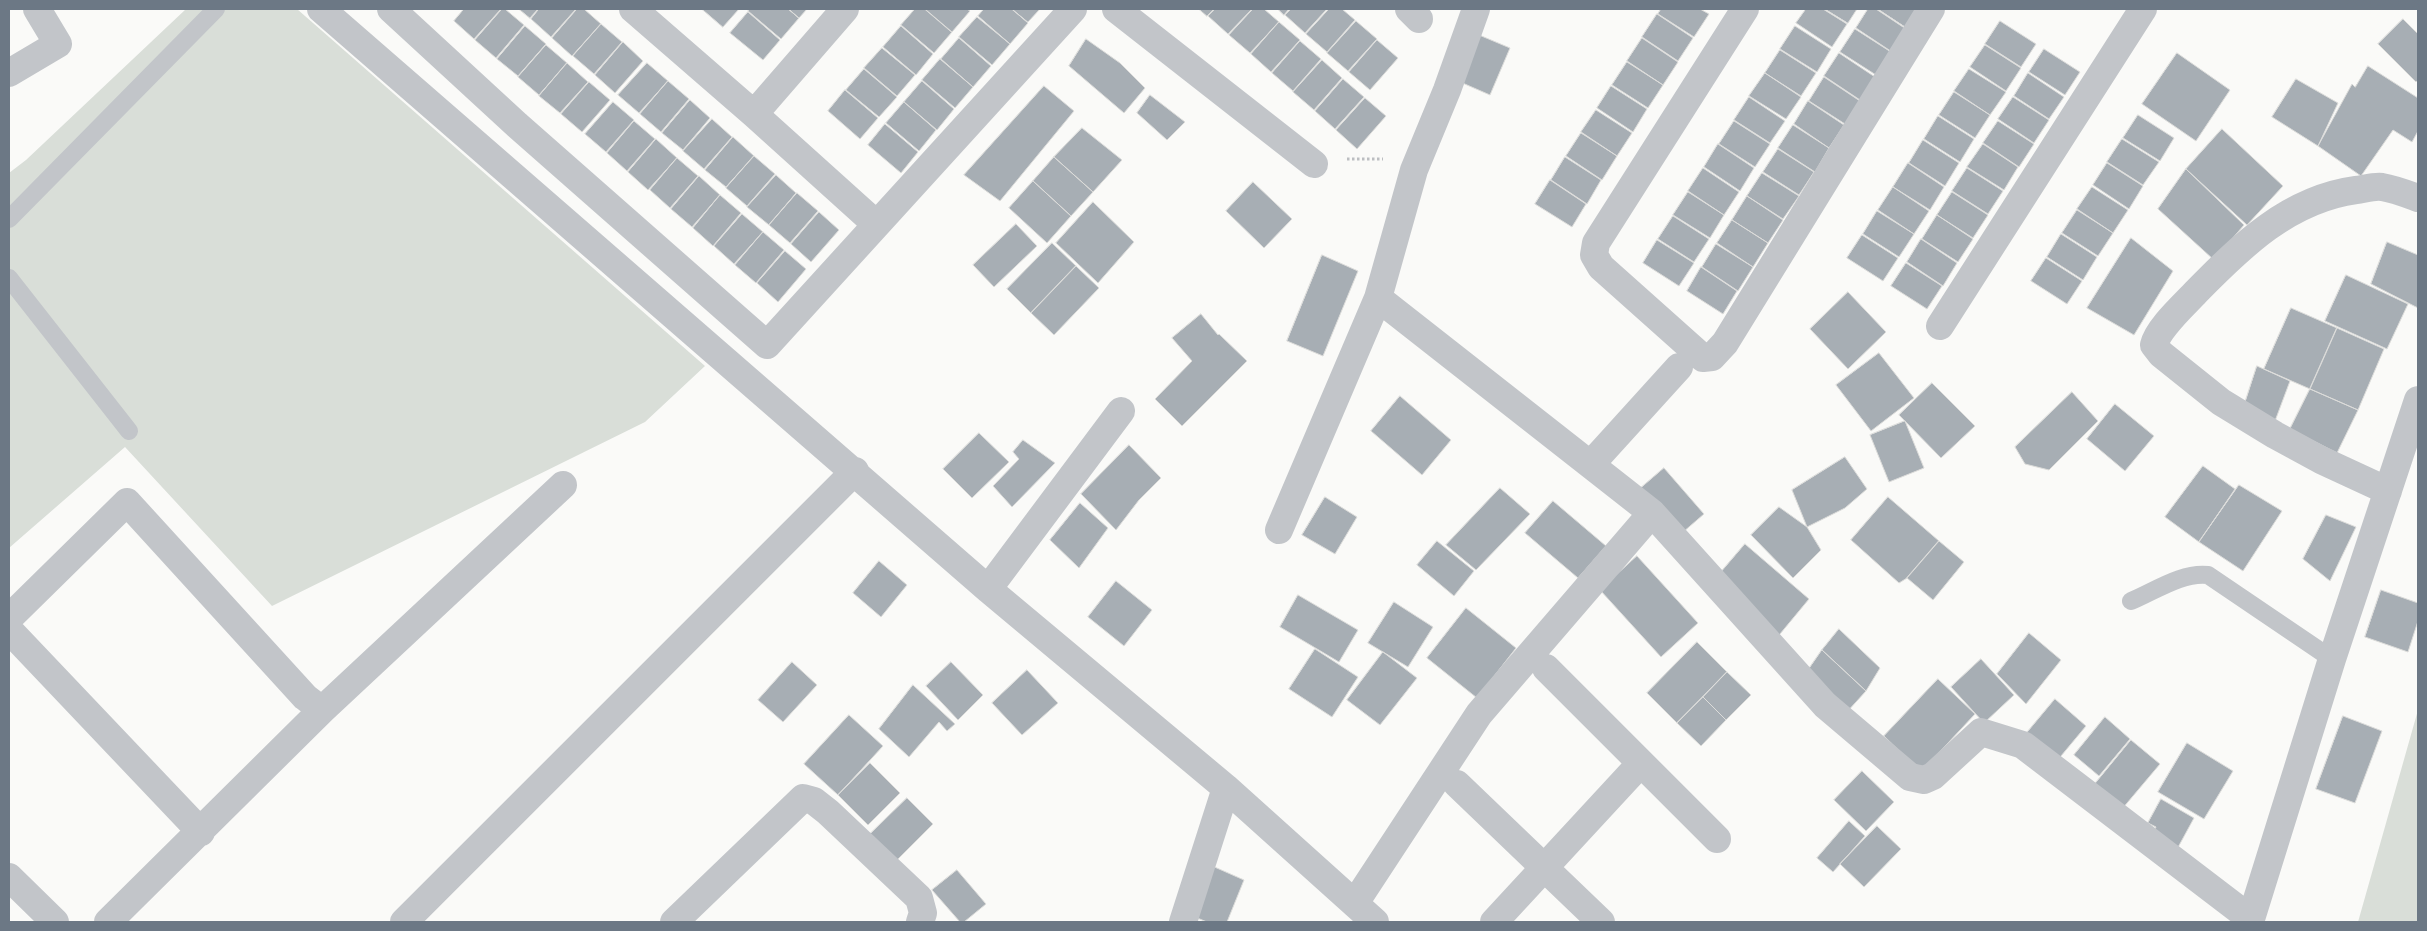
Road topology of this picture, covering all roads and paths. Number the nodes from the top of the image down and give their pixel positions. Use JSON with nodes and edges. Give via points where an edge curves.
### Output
{"nodes":[{"id":1,"x":37,"y":9,"type":"edge"},
{"id":2,"x":216,"y":9,"type":"edge"},
{"id":3,"x":322,"y":9,"type":"edge"},
{"id":4,"x":392,"y":9,"type":"edge"},
{"id":5,"x":633,"y":9,"type":"edge"},
{"id":6,"x":845,"y":9,"type":"edge"},
{"id":7,"x":1073,"y":9,"type":"edge"},
{"id":8,"x":1116,"y":9,"type":"edge"},
{"id":9,"x":1476,"y":9,"type":"edge"},
{"id":10,"x":1745,"y":9,"type":"edge"},
{"id":11,"x":1931,"y":9,"type":"edge"},
{"id":12,"x":2143,"y":9,"type":"edge"},
{"id":13,"x":9,"y":73,"type":"edge"},
{"id":14,"x":754,"y":114,"type":"junction"},
{"id":15,"x":1314,"y":164,"type":"joint"},
{"id":16,"x":1414,"y":170,"type":"junction"},
{"id":17,"x":2418,"y":198,"type":"edge"},
{"id":18,"x":9,"y":219,"type":"edge"},
{"id":19,"x":876,"y":224,"type":"junction"},
{"id":20,"x":9,"y":278,"type":"edge"},
{"id":21,"x":1378,"y":298,"type":"junction"},
{"id":22,"x":1940,"y":326,"type":"dead end"},
{"id":23,"x":1679,"y":367,"type":"dead end"},
{"id":24,"x":2418,"y":400,"type":"edge"},
{"id":25,"x":1121,"y":411,"type":"dead end"},
{"id":26,"x":130,"y":431,"type":"dead end"},
{"id":27,"x":1591,"y":464,"type":"junction"},
{"id":28,"x":855,"y":471,"type":"junction"},
{"id":29,"x":563,"y":484,"type":"dead end"},
{"id":30,"x":2388,"y":491,"type":"junction"},
{"id":31,"x":1652,"y":512,"type":"junction"},
{"id":32,"x":1279,"y":530,"type":"dead end"},
{"id":33,"x":988,"y":589,"type":"junction"},
{"id":34,"x":2131,"y":602,"type":"dead end"},
{"id":35,"x":9,"y":618,"type":"edge"},
{"id":36,"x":9,"y":630,"type":"edge"},
{"id":37,"x":2332,"y":659,"type":"junction"},
{"id":38,"x":1546,"y":668,"type":"dead end"},
{"id":39,"x":322,"y":710,"type":"junction"},
{"id":40,"x":1641,"y":763,"type":"junction"},
{"id":41,"x":1458,"y":784,"type":"dead end"},
{"id":42,"x":1226,"y":788,"type":"junction"},
{"id":43,"x":201,"y":832,"type":"junction"},
{"id":44,"x":1717,"y":839,"type":"dead end"},
{"id":45,"x":1544,"y":868,"type":"junction"},
{"id":46,"x":9,"y":877,"type":"edge"},
{"id":47,"x":1355,"y":903,"type":"junction"},
{"id":48,"x":2251,"y":921,"type":"edge"},
{"id":49,"x":55,"y":922,"type":"edge"},
{"id":50,"x":108,"y":922,"type":"edge"},
{"id":51,"x":404,"y":922,"type":"edge"},
{"id":52,"x":674,"y":922,"type":"edge"},
{"id":53,"x":920,"y":922,"type":"edge"},
{"id":54,"x":1183,"y":922,"type":"edge"},
{"id":55,"x":1375,"y":922,"type":"edge"},
{"id":56,"x":1494,"y":922,"type":"edge"},
{"id":57,"x":1601,"y":922,"type":"edge"}],
"edges":[{"from":1,"to":13,"type":"street","via":[[58,44]]},
{"from":2,"to":18,"type":"lane"},
{"from":3,"to":28,"type":"street"},
{"from":4,"to":19,"type":"street","via":[[517,125],[768,345]]},
{"from":5,"to":14,"type":"street"},
{"from":6,"to":14,"type":"street"},
{"from":7,"to":19,"type":"street"},
{"from":8,"to":15,"type":"street"},
{"from":9,"to":16,"type":"street"},
{"from":10,"to":11,"type":"street","via":[[1596,243],[1594,255],[1601,267],[1703,358],[1712,357],[1726,344]]},
{"from":12,"to":22,"type":"street"},
{"from":14,"to":19,"type":"street"},
{"from":15,"to":16,"type":"path","via":[[1386,159]]},
{"from":16,"to":21,"type":"street"},
{"from":17,"to":30,"type":"street","via":[[2381,186],[2337,192],[2304,204],[2269,225],[2224,263],[2176,312],[2154,345],[2160,354],[2221,402],[2321,460]]},
{"from":20,"to":26,"type":"lane"},
{"from":21,"to":27,"type":"street"},
{"from":21,"to":32,"type":"street"},
{"from":23,"to":27,"type":"street"},
{"from":24,"to":30,"type":"street"},
{"from":25,"to":33,"type":"street"},
{"from":27,"to":31,"type":"street"},
{"from":28,"to":33,"type":"street"},
{"from":28,"to":51,"type":"street"},
{"from":29,"to":39,"type":"street"},
{"from":30,"to":37,"type":"street"},
{"from":31,"to":47,"type":"street","via":[[1479,714]]},
{"from":31,"to":48,"type":"street","via":[[1825,705],[1910,777],[1924,780],[1933,776],[1982,732],[2023,745]]},
{"from":33,"to":42,"type":"street"},
{"from":34,"to":37,"type":"lane","via":[[2197,574],[2208,575]]},
{"from":35,"to":39,"type":"street","via":[[127,502],[305,697]]},
{"from":36,"to":43,"type":"street"},
{"from":37,"to":48,"type":"street"},
{"from":38,"to":40,"type":"street"},
{"from":39,"to":43,"type":"street"},
{"from":40,"to":44,"type":"street"},
{"from":40,"to":45,"type":"street"},
{"from":41,"to":45,"type":"street"},
{"from":42,"to":47,"type":"street"},
{"from":42,"to":54,"type":"street"},
{"from":43,"to":50,"type":"street"},
{"from":45,"to":56,"type":"street"},
{"from":45,"to":57,"type":"street"},
{"from":46,"to":49,"type":"street"},
{"from":47,"to":55,"type":"street"},
{"from":52,"to":53,"type":"street","via":[[803,798],[814,801],[828,812],[919,898],[923,913]]}]}
